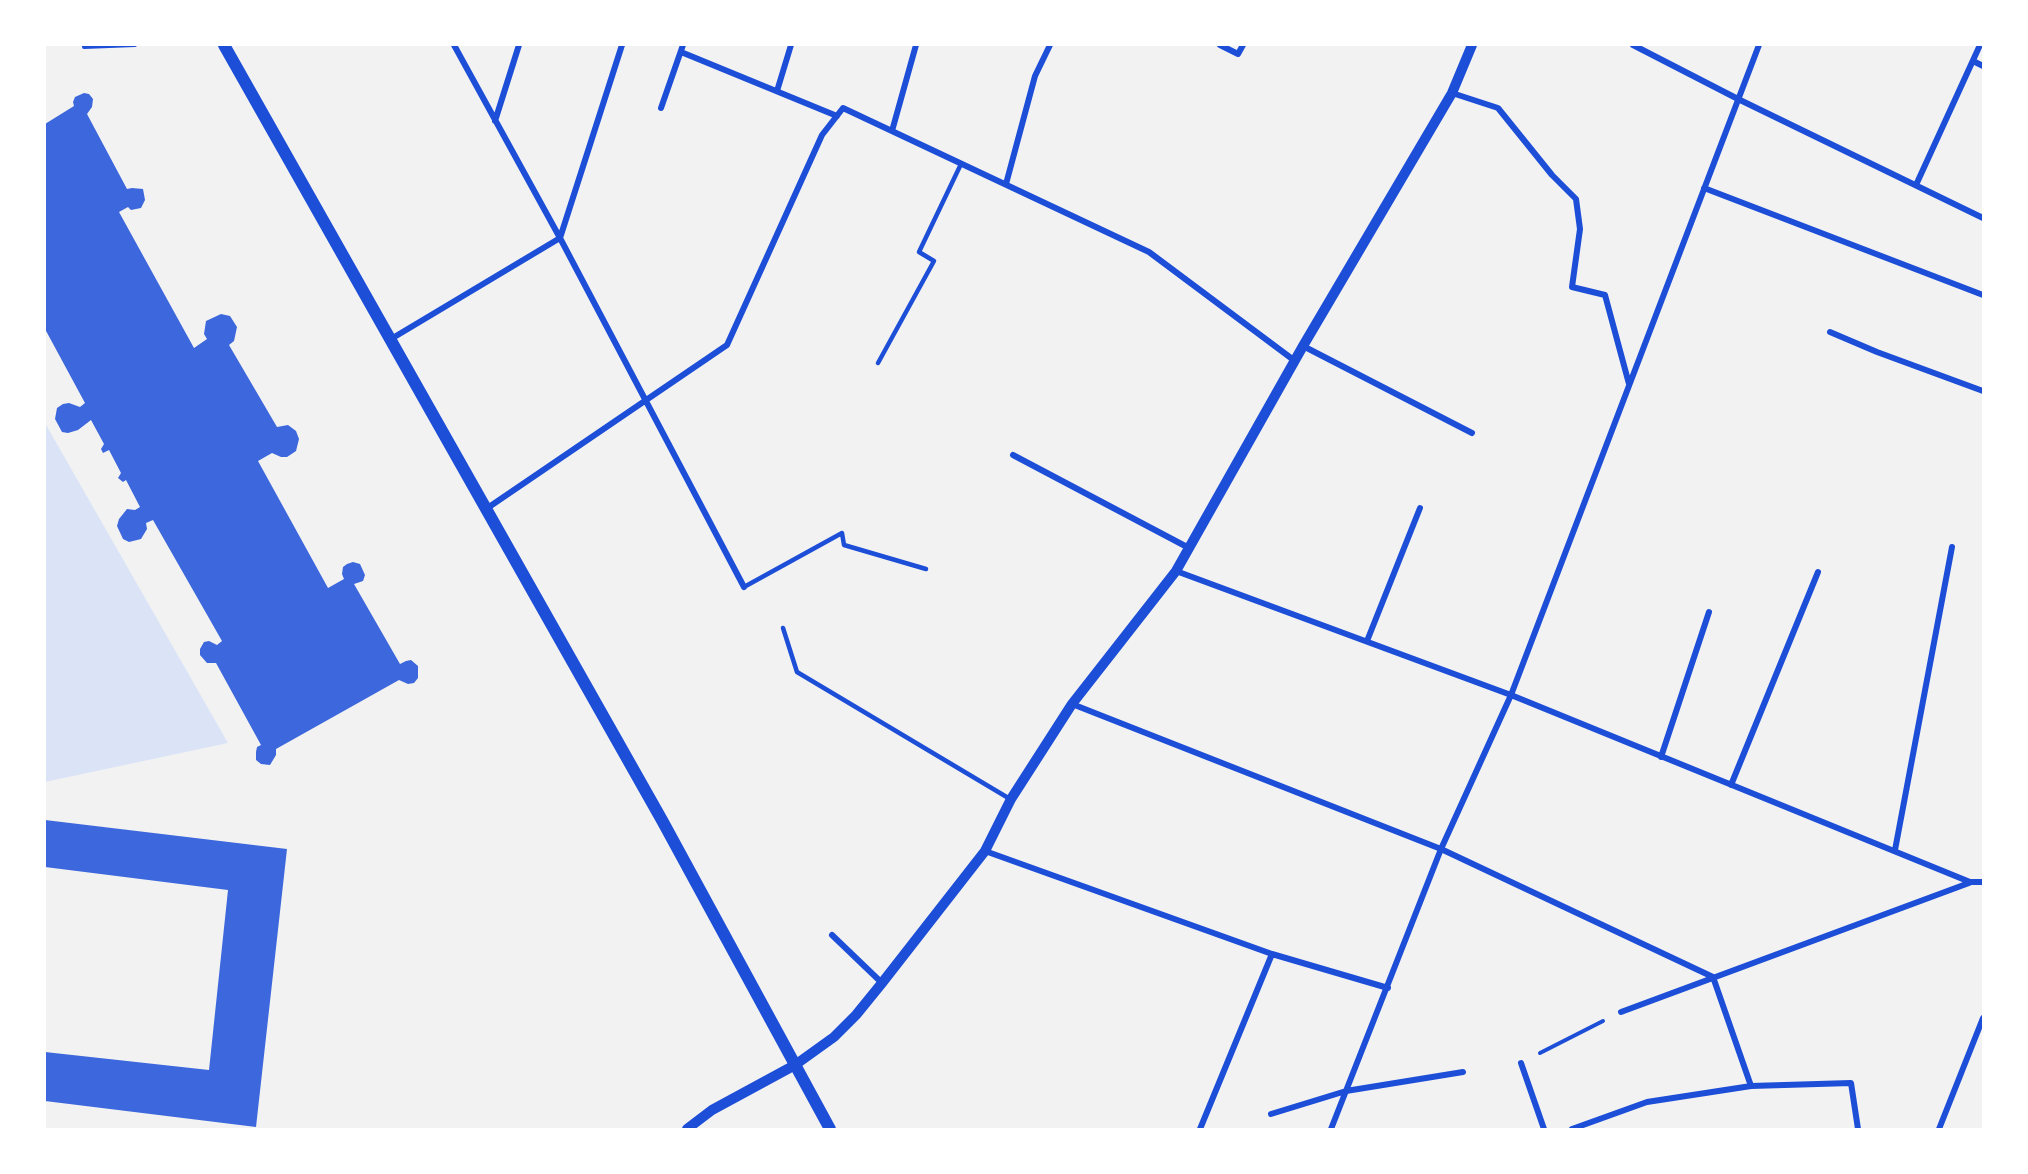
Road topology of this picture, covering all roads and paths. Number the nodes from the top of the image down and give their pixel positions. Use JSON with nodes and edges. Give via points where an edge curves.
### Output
{"nodes":[{"id":1,"x":84,"y":45,"type":"edge"},
{"id":2,"x":135,"y":45,"type":"edge"},
{"id":3,"x":224,"y":45,"type":"edge"},
{"id":4,"x":454,"y":45,"type":"edge"},
{"id":5,"x":519,"y":45,"type":"edge"},
{"id":6,"x":622,"y":45,"type":"edge"},
{"id":7,"x":791,"y":45,"type":"edge"},
{"id":8,"x":916,"y":45,"type":"edge"},
{"id":9,"x":1050,"y":45,"type":"edge"},
{"id":10,"x":1220,"y":45,"type":"edge"},
{"id":11,"x":1243,"y":45,"type":"edge"},
{"id":12,"x":1472,"y":45,"type":"edge"},
{"id":13,"x":1633,"y":45,"type":"edge"},
{"id":14,"x":1759,"y":45,"type":"edge"},
{"id":15,"x":1980,"y":45,"type":"edge"},
{"id":16,"x":682,"y":49,"type":"edge"},
{"id":17,"x":1973,"y":61,"type":"junction"},
{"id":18,"x":1983,"y":66,"type":"edge"},
{"id":19,"x":777,"y":92,"type":"junction"},
{"id":20,"x":1452,"y":93,"type":"junction"},
{"id":21,"x":1738,"y":99,"type":"junction"},
{"id":22,"x":661,"y":108,"type":"dead end"},
{"id":23,"x":837,"y":116,"type":"junction"},
{"id":24,"x":495,"y":121,"type":"junction"},
{"id":25,"x":892,"y":130,"type":"junction"},
{"id":26,"x":961,"y":164,"type":"junction"},
{"id":27,"x":1006,"y":184,"type":"junction"},
{"id":28,"x":1916,"y":185,"type":"junction"},
{"id":29,"x":1704,"y":188,"type":"junction"},
{"id":30,"x":1983,"y":218,"type":"edge"},
{"id":31,"x":560,"y":238,"type":"junction"},
{"id":32,"x":1983,"y":295,"type":"edge"},
{"id":33,"x":1830,"y":332,"type":"dead end"},
{"id":34,"x":391,"y":339,"type":"junction"},
{"id":35,"x":1303,"y":346,"type":"junction"},
{"id":36,"x":1295,"y":361,"type":"junction"},
{"id":37,"x":878,"y":363,"type":"dead end"},
{"id":38,"x":1629,"y":384,"type":"junction"},
{"id":39,"x":1983,"y":391,"type":"edge"},
{"id":40,"x":647,"y":401,"type":"junction"},
{"id":41,"x":1472,"y":434,"type":"dead end"},
{"id":42,"x":1013,"y":455,"type":"dead end"},
{"id":43,"x":1420,"y":508,"type":"dead end"},
{"id":44,"x":486,"y":509,"type":"junction"},
{"id":45,"x":1952,"y":547,"type":"dead end"},
{"id":46,"x":1189,"y":548,"type":"junction"},
{"id":47,"x":926,"y":569,"type":"dead end"},
{"id":48,"x":1176,"y":572,"type":"junction"},
{"id":49,"x":1818,"y":572,"type":"dead end"},
{"id":50,"x":744,"y":587,"type":"joint"},
{"id":51,"x":1709,"y":612,"type":"dead end"},
{"id":52,"x":783,"y":628,"type":"dead end"},
{"id":53,"x":1367,"y":641,"type":"junction"},
{"id":54,"x":1510,"y":695,"type":"junction"},
{"id":55,"x":1072,"y":704,"type":"junction"},
{"id":56,"x":1661,"y":757,"type":"junction"},
{"id":57,"x":1731,"y":785,"type":"junction"},
{"id":58,"x":1011,"y":799,"type":"junction"},
{"id":59,"x":1441,"y":849,"type":"junction"},
{"id":60,"x":1895,"y":850,"type":"junction"},
{"id":61,"x":985,"y":851,"type":"junction"},
{"id":62,"x":1970,"y":882,"type":"junction"},
{"id":63,"x":1983,"y":882,"type":"edge"},
{"id":64,"x":832,"y":935,"type":"dead end"},
{"id":65,"x":1272,"y":954,"type":"junction"},
{"id":66,"x":1713,"y":977,"type":"junction"},
{"id":67,"x":882,"y":983,"type":"junction"},
{"id":68,"x":1388,"y":988,"type":"junction"},
{"id":69,"x":1621,"y":1012,"type":"joint"},
{"id":70,"x":1983,"y":1018,"type":"edge"},
{"id":71,"x":1521,"y":1063,"type":"joint"},
{"id":72,"x":795,"y":1065,"type":"junction"},
{"id":73,"x":1463,"y":1072,"type":"dead end"},
{"id":74,"x":1751,"y":1086,"type":"junction"},
{"id":75,"x":1346,"y":1091,"type":"junction"},
{"id":76,"x":1271,"y":1114,"type":"dead end"},
{"id":77,"x":687,"y":1129,"type":"edge"},
{"id":78,"x":830,"y":1129,"type":"edge"},
{"id":79,"x":1200,"y":1129,"type":"edge"},
{"id":80,"x":1332,"y":1129,"type":"edge"},
{"id":81,"x":1544,"y":1129,"type":"edge"},
{"id":82,"x":1572,"y":1129,"type":"edge"},
{"id":83,"x":1858,"y":1129,"type":"edge"},
{"id":84,"x":1939,"y":1129,"type":"edge"}],
"edges":[{"from":1,"to":2,"type":"path"},
{"from":3,"to":34,"type":"main road"},
{"from":4,"to":24,"type":"street"},
{"from":5,"to":24,"type":"street"},
{"from":6,"to":31,"type":"street"},
{"from":7,"to":19,"type":"street"},
{"from":8,"to":25,"type":"street"},
{"from":9,"to":27,"type":"street","via":[[1035,76]]},
{"from":10,"to":11,"type":"street","via":[[1238,54]]},
{"from":12,"to":20,"type":"street"},
{"from":13,"to":21,"type":"street"},
{"from":14,"to":21,"type":"street"},
{"from":15,"to":17,"type":"street"},
{"from":16,"to":19,"type":"street"},
{"from":16,"to":22,"type":"street"},
{"from":17,"to":18,"type":"street"},
{"from":17,"to":28,"type":"street"},
{"from":19,"to":23,"type":"street"},
{"from":20,"to":35,"type":"street"},
{"from":20,"to":38,"type":"street","via":[[1498,108],[1576,199],[1580,229],[1572,287],[1605,295]]},
{"from":21,"to":28,"type":"street"},
{"from":21,"to":29,"type":"street"},
{"from":23,"to":25,"type":"street","via":[[843,108]]},
{"from":23,"to":40,"type":"street","via":[[822,135],[727,345]]},
{"from":24,"to":31,"type":"street"},
{"from":25,"to":26,"type":"street"},
{"from":26,"to":27,"type":"street"},
{"from":26,"to":37,"type":"lane","via":[[919,252],[934,261]]},
{"from":27,"to":36,"type":"street","via":[[1149,252]]},
{"from":28,"to":30,"type":"street"},
{"from":29,"to":32,"type":"street"},
{"from":29,"to":38,"type":"street"},
{"from":31,"to":34,"type":"street"},
{"from":31,"to":40,"type":"street"},
{"from":33,"to":39,"type":"street"},
{"from":34,"to":44,"type":"main road"},
{"from":35,"to":36,"type":"street"},
{"from":35,"to":41,"type":"street"},
{"from":36,"to":46,"type":"street"},
{"from":38,"to":54,"type":"street"},
{"from":40,"to":44,"type":"street"},
{"from":40,"to":50,"type":"street"},
{"from":42,"to":46,"type":"street"},
{"from":43,"to":53,"type":"street"},
{"from":44,"to":72,"type":"main road"},
{"from":45,"to":60,"type":"street"},
{"from":46,"to":48,"type":"street"},
{"from":47,"to":50,"type":"lane","via":[[844,545],[842,533]]},
{"from":48,"to":53,"type":"street"},
{"from":48,"to":55,"type":"street"},
{"from":49,"to":57,"type":"street"},
{"from":51,"to":56,"type":"street"},
{"from":52,"to":58,"type":"lane","via":[[797,672]]},
{"from":53,"to":54,"type":"street"},
{"from":54,"to":56,"type":"street"},
{"from":54,"to":59,"type":"street"},
{"from":55,"to":58,"type":"street"},
{"from":55,"to":59,"type":"street"},
{"from":56,"to":57,"type":"street"},
{"from":57,"to":60,"type":"street"},
{"from":58,"to":61,"type":"street"},
{"from":59,"to":66,"type":"street"},
{"from":59,"to":68,"type":"street"},
{"from":60,"to":62,"type":"street"},
{"from":61,"to":65,"type":"street"},
{"from":61,"to":67,"type":"street"},
{"from":62,"to":63,"type":"street"},
{"from":62,"to":66,"type":"street"},
{"from":64,"to":67,"type":"street"},
{"from":65,"to":68,"type":"street"},
{"from":65,"to":79,"type":"street"},
{"from":66,"to":69,"type":"street"},
{"from":66,"to":74,"type":"street"},
{"from":67,"to":72,"type":"street","via":[[834,1037]]},
{"from":68,"to":75,"type":"street"},
{"from":69,"to":71,"type":"path"},
{"from":70,"to":84,"type":"street"},
{"from":71,"to":81,"type":"street"},
{"from":72,"to":77,"type":"street","via":[[720,1105]]},
{"from":72,"to":78,"type":"main road"},
{"from":73,"to":75,"type":"street"},
{"from":74,"to":82,"type":"street","via":[[1647,1102]]},
{"from":74,"to":83,"type":"street","via":[[1851,1083]]},
{"from":75,"to":76,"type":"street"},
{"from":75,"to":80,"type":"street"}]}
